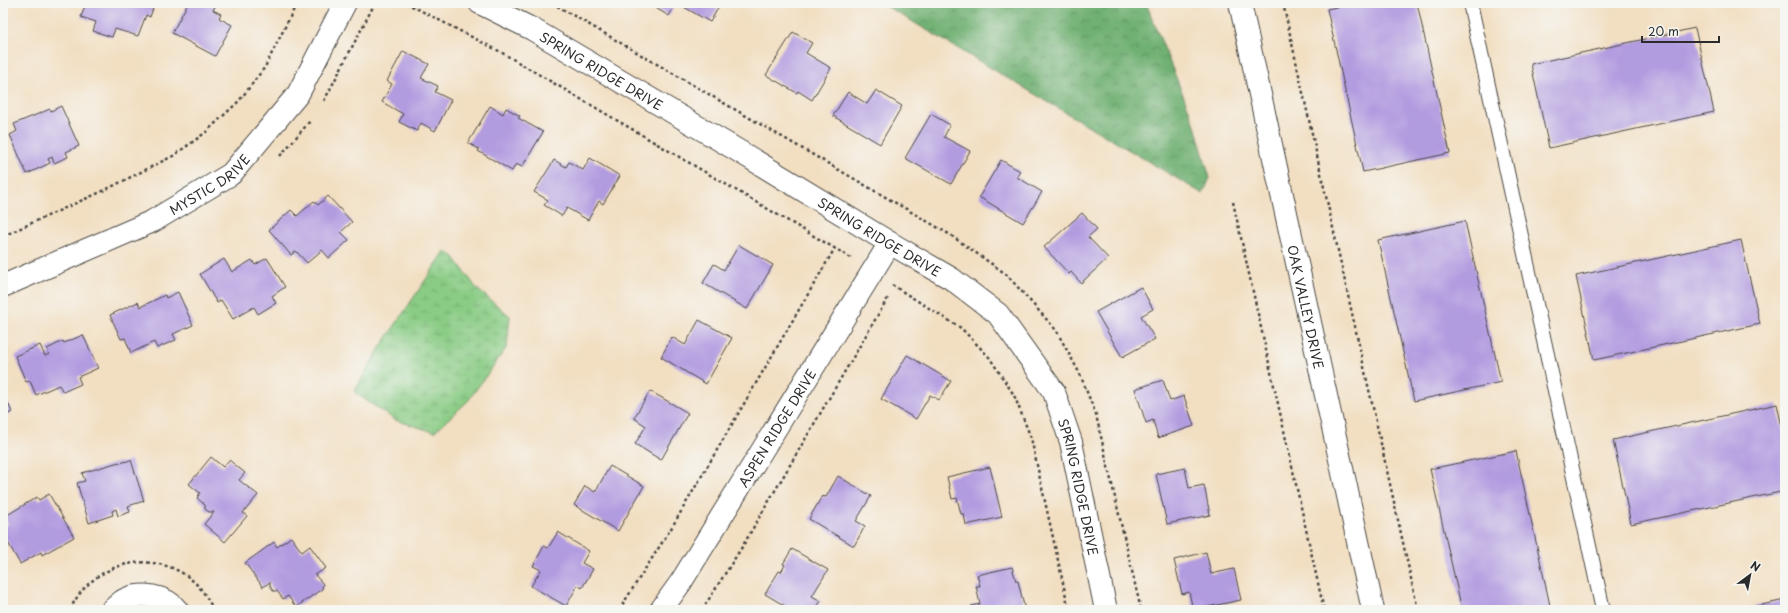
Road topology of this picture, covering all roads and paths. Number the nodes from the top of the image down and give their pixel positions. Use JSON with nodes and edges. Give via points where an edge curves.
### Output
{"nodes":[{"id":1,"x":297,"y":3,"type":"edge"},
{"id":2,"x":345,"y":3,"type":"edge"},
{"id":3,"x":406,"y":3,"type":"edge"},
{"id":4,"x":480,"y":3,"type":"edge"},
{"id":5,"x":1240,"y":3,"type":"edge"},
{"id":6,"x":1283,"y":3,"type":"edge"},
{"id":7,"x":1470,"y":3,"type":"edge"},
{"id":8,"x":1233,"y":202,"type":"dead end"},
{"id":9,"x":3,"y":236,"type":"edge"},
{"id":10,"x":890,"y":243,"type":"junction"},
{"id":11,"x":3,"y":286,"type":"edge"},
{"id":12,"x":112,"y":610,"type":"edge"},
{"id":13,"x":177,"y":610,"type":"edge"},
{"id":14,"x":619,"y":610,"type":"edge"},
{"id":15,"x":661,"y":610,"type":"edge"},
{"id":16,"x":702,"y":610,"type":"edge"},
{"id":17,"x":1069,"y":610,"type":"edge"},
{"id":18,"x":1106,"y":610,"type":"edge"},
{"id":19,"x":1324,"y":610,"type":"edge"},
{"id":20,"x":1373,"y":610,"type":"edge"},
{"id":21,"x":1418,"y":610,"type":"edge"},
{"id":22,"x":1603,"y":610,"type":"edge"}],
"edges":[{"from":1,"to":9,"type":"path","via":[[265,67],[239,100],[205,133],[173,156]]},
{"from":2,"to":11,"type":"street","name":"MYSTIC DRIVE","via":[[298,94],[231,174],[153,221]]},
{"from":3,"to":14,"type":"path","via":[[499,51],[836,248],[672,528]]},
{"from":4,"to":10,"type":"street","name":"SPRING RIDGE DRIVE","via":[[532,29]]},
{"from":5,"to":20,"type":"street","name":"OAK VALLEY DRIVE"},
{"from":6,"to":21,"type":"path"},
{"from":7,"to":22,"type":"lane"},
{"from":8,"to":19,"type":"path"},
{"from":10,"to":15,"type":"street","name":"ASPEN RIDGE DRIVE","via":[[681,582]]},
{"from":10,"to":18,"type":"street","name":"SPRING RIDGE DRIVE","via":[[952,279],[998,314],[1054,392],[1071,442]]},
{"from":12,"to":13,"type":"street","via":[[125,599],[142,595],[160,598]]},
{"from":16,"to":17,"type":"path","via":[[742,547],[894,286],[961,328],[989,357],[1014,395],[1031,438]]}]}
